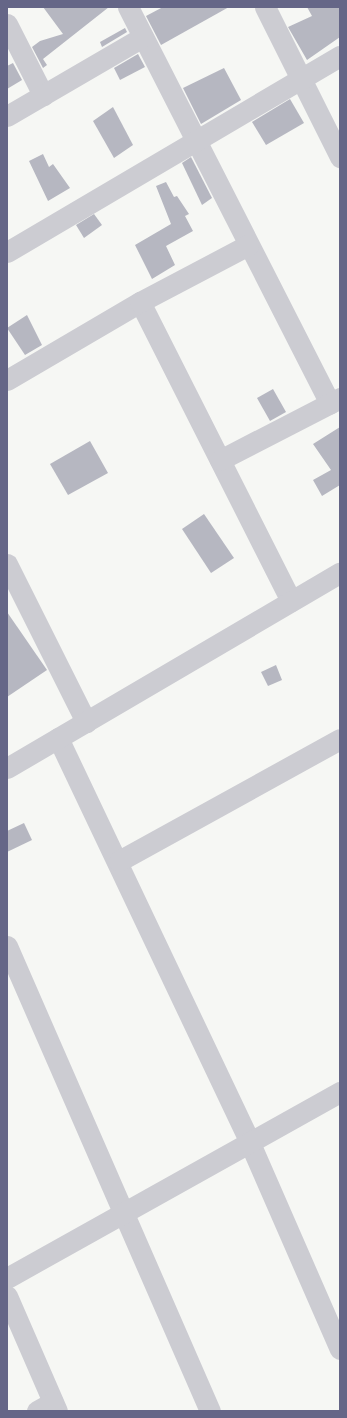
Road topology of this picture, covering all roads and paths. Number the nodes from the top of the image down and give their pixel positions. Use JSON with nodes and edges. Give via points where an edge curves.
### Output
{"nodes":[{"id":1,"x":128,"y":7,"type":"edge"},
{"id":2,"x":265,"y":7,"type":"edge"},
{"id":3,"x":7,"y":24,"type":"edge"},
{"id":4,"x":143,"y":37,"type":"junction"},
{"id":5,"x":340,"y":56,"type":"edge"},
{"id":6,"x":300,"y":78,"type":"junction"},
{"id":7,"x":43,"y":96,"type":"junction"},
{"id":8,"x":7,"y":116,"type":"edge"},
{"id":9,"x":195,"y":140,"type":"junction"},
{"id":10,"x":340,"y":157,"type":"edge"},
{"id":11,"x":248,"y":245,"type":"junction"},
{"id":12,"x":7,"y":252,"type":"edge"},
{"id":13,"x":140,"y":302,"type":"junction"},
{"id":14,"x":7,"y":380,"type":"edge"},
{"id":15,"x":335,"y":401,"type":"edge"},
{"id":16,"x":220,"y":460,"type":"junction"},
{"id":17,"x":7,"y":564,"type":"edge"},
{"id":18,"x":340,"y":573,"type":"edge"},
{"id":19,"x":292,"y":601,"type":"junction"},
{"id":20,"x":86,"y":722,"type":"junction"},
{"id":21,"x":58,"y":738,"type":"junction"},
{"id":22,"x":340,"y":739,"type":"edge"},
{"id":23,"x":7,"y":768,"type":"edge"},
{"id":24,"x":119,"y":861,"type":"junction"},
{"id":25,"x":7,"y":946,"type":"edge"},
{"id":26,"x":340,"y":1092,"type":"edge"},
{"id":27,"x":249,"y":1141,"type":"junction"},
{"id":28,"x":124,"y":1211,"type":"junction"},
{"id":29,"x":7,"y":1278,"type":"edge"},
{"id":30,"x":7,"y":1296,"type":"edge"},
{"id":31,"x":340,"y":1348,"type":"edge"},
{"id":32,"x":49,"y":1408,"type":"edge"},
{"id":33,"x":210,"y":1411,"type":"edge"}],
"edges":[{"from":1,"to":4,"type":"street"},
{"from":2,"to":6,"type":"street"},
{"from":3,"to":7,"type":"street"},
{"from":4,"to":7,"type":"street"},
{"from":4,"to":9,"type":"street"},
{"from":5,"to":6,"type":"street"},
{"from":6,"to":9,"type":"street"},
{"from":6,"to":10,"type":"street"},
{"from":7,"to":8,"type":"street"},
{"from":9,"to":11,"type":"street"},
{"from":9,"to":12,"type":"street"},
{"from":11,"to":13,"type":"street"},
{"from":11,"to":15,"type":"street"},
{"from":13,"to":14,"type":"street"},
{"from":13,"to":16,"type":"street"},
{"from":15,"to":16,"type":"street"},
{"from":16,"to":19,"type":"street"},
{"from":17,"to":20,"type":"street"},
{"from":18,"to":19,"type":"street"},
{"from":19,"to":20,"type":"street"},
{"from":20,"to":21,"type":"street"},
{"from":21,"to":23,"type":"street"},
{"from":21,"to":24,"type":"street"},
{"from":22,"to":24,"type":"street"},
{"from":24,"to":27,"type":"street"},
{"from":25,"to":28,"type":"street"},
{"from":26,"to":27,"type":"street"},
{"from":27,"to":28,"type":"street"},
{"from":27,"to":31,"type":"street"},
{"from":28,"to":29,"type":"street"},
{"from":28,"to":33,"type":"street"},
{"from":30,"to":32,"type":"street"}]}
